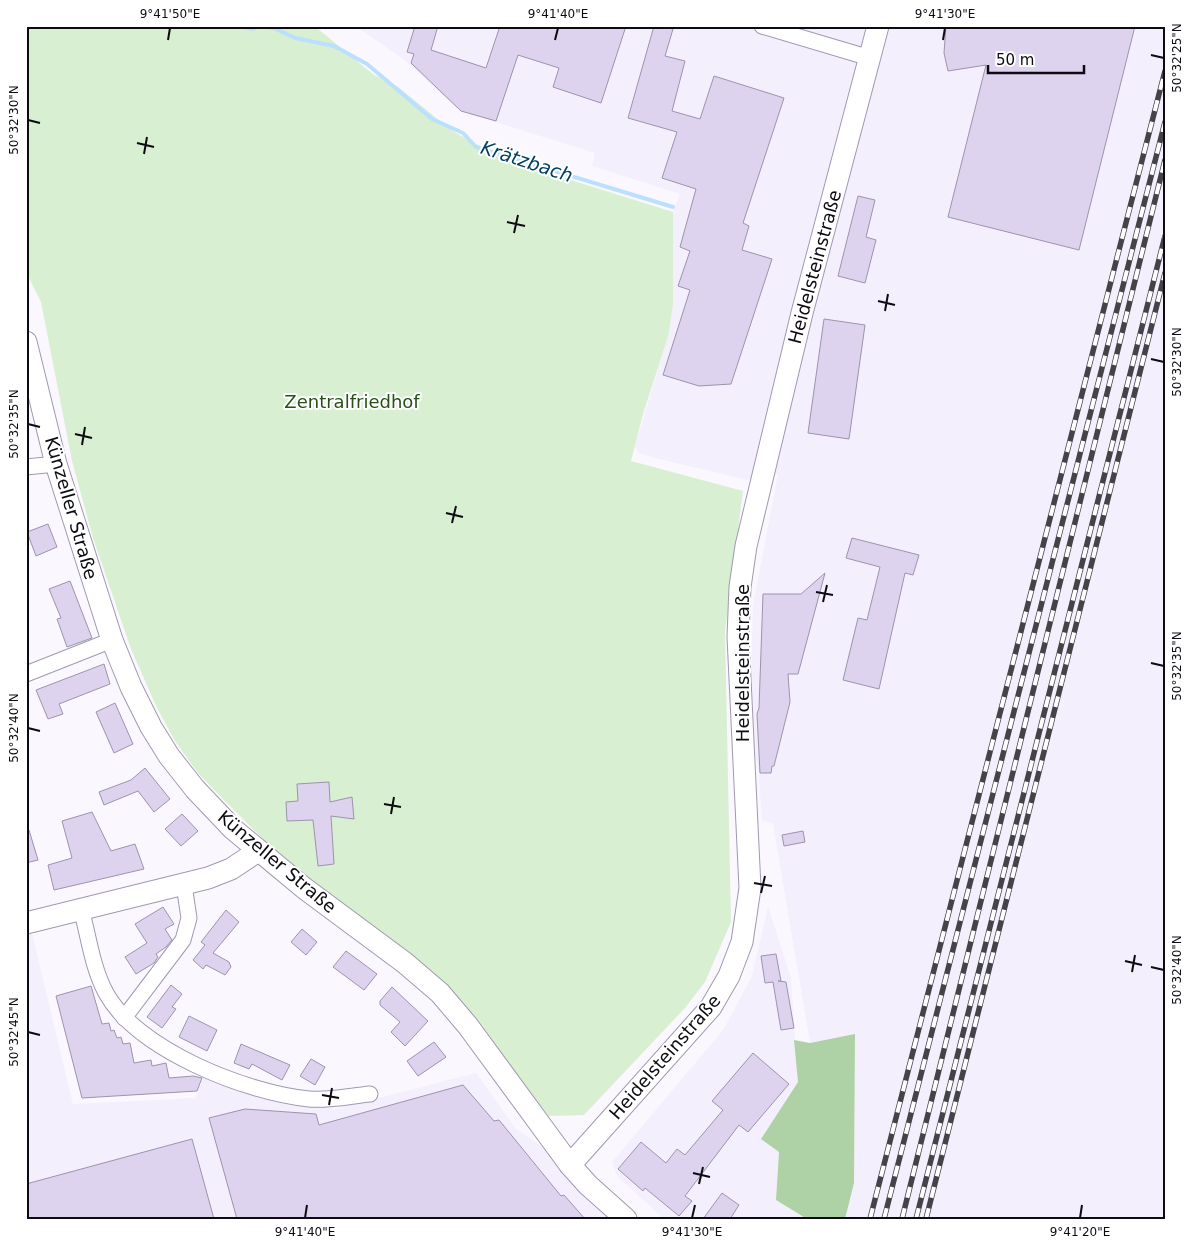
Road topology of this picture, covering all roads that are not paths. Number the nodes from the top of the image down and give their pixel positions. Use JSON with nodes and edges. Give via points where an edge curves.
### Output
{"nodes":[{"id":1,"x":762,"y":26,"type":"edge"},
{"id":2,"x":878,"y":26,"type":"edge"},
{"id":3,"x":870,"y":58,"type":"junction"},
{"id":4,"x":26,"y":342,"type":"edge"},
{"id":5,"x":56,"y":464,"type":"junction"},
{"id":6,"x":26,"y":467,"type":"edge"},
{"id":7,"x":112,"y":640,"type":"junction"},
{"id":8,"x":26,"y":674,"type":"edge"},
{"id":9,"x":258,"y":851,"type":"junction"},
{"id":10,"x":184,"y":884,"type":"junction"},
{"id":11,"x":82,"y":909,"type":"junction"},
{"id":12,"x":26,"y":923,"type":"edge"},
{"id":13,"x":124,"y":1018,"type":"junction"},
{"id":14,"x":370,"y":1094,"type":"dead end"},
{"id":15,"x":570,"y":1165,"type":"junction"},
{"id":16,"x":626,"y":1219,"type":"edge"}],
"edges":[{"from":1,"to":3,"type":"street"},
{"from":2,"to":3,"type":"main road","name":"Heidelsteinstraße"},
{"from":3,"to":15,"type":"main road","name":"Heidelsteinstraße","via":[[764,464],[740,587],[738,637],[750,888],[742,942],[729,976],[711,1007]]},
{"from":4,"to":5,"type":"main road","name":"Künzeller Straße"},
{"from":5,"to":6,"type":"street"},
{"from":5,"to":7,"type":"main road","name":"Künzeller Straße"},
{"from":7,"to":8,"type":"street"},
{"from":7,"to":9,"type":"main road","name":"Künzeller Straße","via":[[131,687],[169,756],[232,829]]},
{"from":9,"to":10,"type":"main road","via":[[231,869]]},
{"from":9,"to":15,"type":"main road","name":"Künzeller Straße","via":[[440,994],[468,1026]]},
{"from":10,"to":11,"type":"main road"},
{"from":10,"to":13,"type":"street","via":[[189,918],[183,940]]},
{"from":11,"to":12,"type":"main road"},
{"from":11,"to":13,"type":"street","via":[[94,962],[106,993]]},
{"from":13,"to":14,"type":"street","via":[[156,1043],[232,1080],[286,1096],[310,1099]]},
{"from":15,"to":16,"type":"main road","name":"Künzeller Straße"}]}
